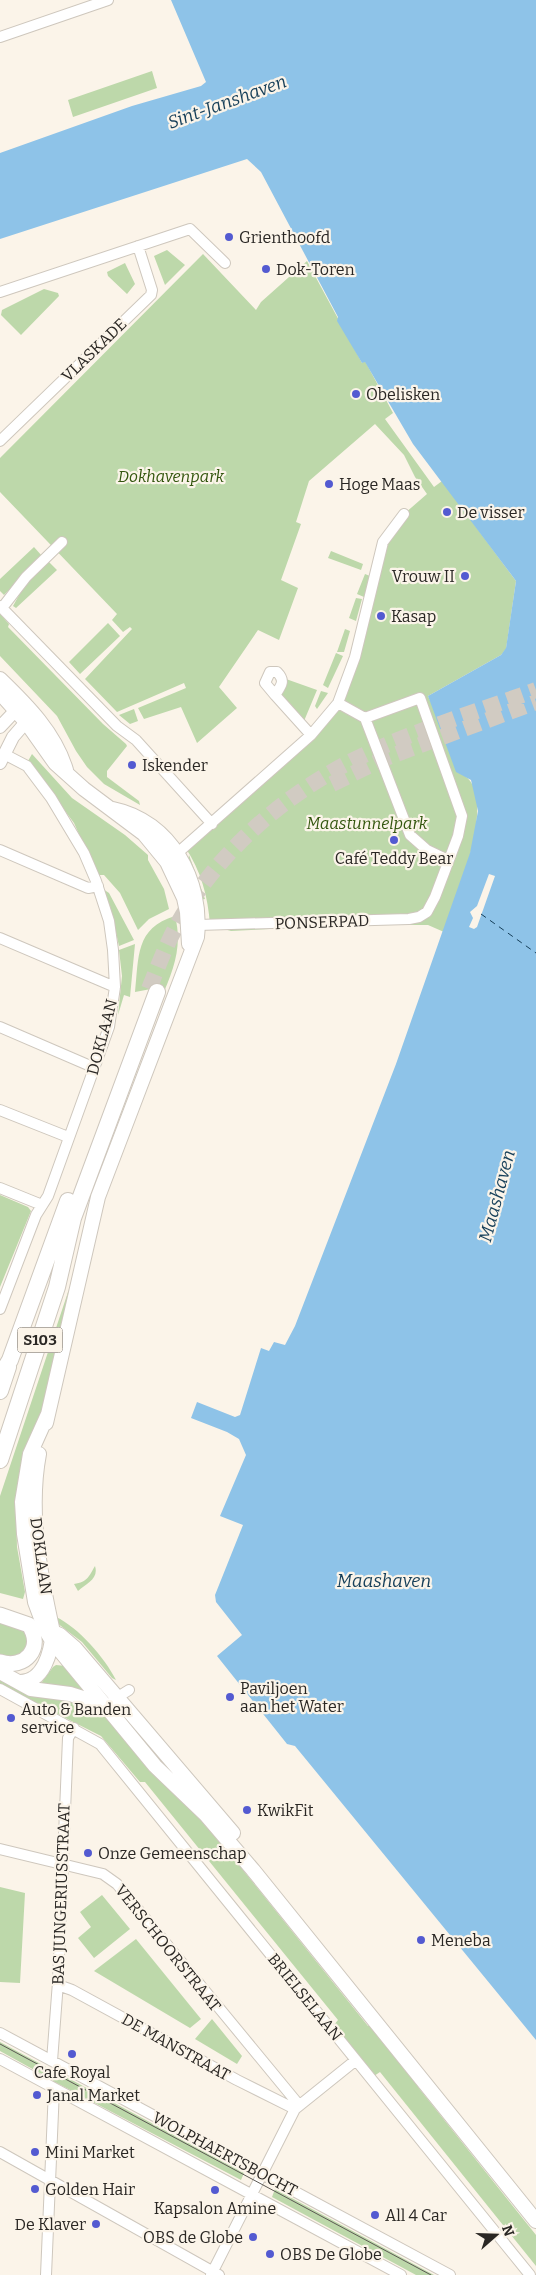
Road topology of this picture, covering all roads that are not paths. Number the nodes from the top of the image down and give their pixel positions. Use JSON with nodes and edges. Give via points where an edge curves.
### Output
{"nodes":[{"id":1,"x":108,"y":0,"type":"edge"},
{"id":2,"x":0,"y":37,"type":"edge"},
{"id":3,"x":138,"y":246,"type":"junction"},
{"id":4,"x":225,"y":263,"type":"dead end"},
{"id":5,"x":0,"y":292,"type":"edge"},
{"id":6,"x":0,"y":441,"type":"edge"},
{"id":7,"x":404,"y":514,"type":"dead end"},
{"id":8,"x":62,"y":542,"type":"dead end"},
{"id":9,"x":1,"y":607,"type":"edge"},
{"id":10,"x":0,"y":678,"type":"edge"},
{"id":11,"x":0,"y":693,"type":"edge"},
{"id":12,"x":275,"y":695,"type":"dead end"},
{"id":13,"x":338,"y":702,"type":"junction"},
{"id":14,"x":22,"y":708,"type":"junction"},
{"id":15,"x":365,"y":718,"type":"junction"},
{"id":16,"x":26,"y":722,"type":"junction"},
{"id":17,"x":0,"y":727,"type":"edge"},
{"id":18,"x":311,"y":735,"type":"junction"},
{"id":19,"x":1,"y":760,"type":"edge"},
{"id":20,"x":66,"y":771,"type":"junction"},
{"id":21,"x":212,"y":824,"type":"junction"},
{"id":22,"x":0,"y":850,"type":"edge"},
{"id":23,"x":172,"y":857,"type":"junction"},
{"id":24,"x":448,"y":860,"type":"junction"},
{"id":25,"x":98,"y":886,"type":"junction"},
{"id":26,"x":198,"y":926,"type":"junction"},
{"id":27,"x":0,"y":938,"type":"edge"},
{"id":28,"x":188,"y":958,"type":"junction"},
{"id":29,"x":115,"y":987,"type":"junction"},
{"id":30,"x":0,"y":1027,"type":"edge"},
{"id":31,"x":95,"y":1068,"type":"junction"},
{"id":32,"x":0,"y":1110,"type":"edge"},
{"id":33,"x":68,"y":1138,"type":"junction"},
{"id":34,"x":0,"y":1188,"type":"edge"},
{"id":35,"x":42,"y":1205,"type":"junction"},
{"id":36,"x":73,"y":1218,"type":"junction"},
{"id":37,"x":0,"y":1309,"type":"edge"},
{"id":38,"x":10,"y":1360,"type":"junction"},
{"id":39,"x":0,"y":1377,"type":"edge"},
{"id":40,"x":0,"y":1391,"type":"edge"},
{"id":41,"x":48,"y":1414,"type":"junction"},
{"id":42,"x":0,"y":1429,"type":"edge"},
{"id":43,"x":0,"y":1460,"type":"edge"},
{"id":44,"x":35,"y":1602,"type":"junction"},
{"id":45,"x":7,"y":1617,"type":"edge"},
{"id":46,"x":29,"y":1625,"type":"junction"},
{"id":47,"x":50,"y":1634,"type":"junction"},
{"id":48,"x":68,"y":1658,"type":"junction"},
{"id":49,"x":0,"y":1662,"type":"edge"},
{"id":50,"x":44,"y":1668,"type":"junction"},
{"id":51,"x":0,"y":1672,"type":"edge"},
{"id":52,"x":20,"y":1682,"type":"junction"},
{"id":53,"x":0,"y":1689,"type":"edge"},
{"id":54,"x":123,"y":1694,"type":"junction"},
{"id":55,"x":105,"y":1706,"type":"junction"},
{"id":56,"x":74,"y":1728,"type":"junction"},
{"id":57,"x":0,"y":1849,"type":"edge"},
{"id":58,"x":62,"y":1864,"type":"junction"},
{"id":59,"x":58,"y":1985,"type":"junction"},
{"id":60,"x":0,"y":2033,"type":"edge"},
{"id":61,"x":0,"y":2059,"type":"edge"},
{"id":62,"x":356,"y":2060,"type":"junction"},
{"id":63,"x":52,"y":2061,"type":"junction"},
{"id":64,"x":54,"y":2089,"type":"junction"},
{"id":65,"x":297,"y":2107,"type":"junction"},
{"id":66,"x":0,"y":2152,"type":"edge"},
{"id":67,"x":263,"y":2174,"type":"junction"},
{"id":68,"x":48,"y":2180,"type":"junction"},
{"id":69,"x":252,"y":2195,"type":"junction"},
{"id":70,"x":536,"y":2210,"type":"edge"},
{"id":71,"x":536,"y":2221,"type":"edge"},
{"id":72,"x":214,"y":2274,"type":"edge"},
{"id":73,"x":46,"y":2275,"type":"edge"},
{"id":74,"x":401,"y":2275,"type":"edge"},
{"id":75,"x":450,"y":2275,"type":"edge"},
{"id":76,"x":530,"y":2275,"type":"edge"}],
"edges":[{"from":1,"to":2,"type":"street"},
{"from":3,"to":4,"type":"street","via":[[190,229]]},
{"from":3,"to":5,"type":"street"},
{"from":3,"to":6,"type":"street","name":"VLASKADE","via":[[151,295]]},
{"from":7,"to":13,"type":"street","via":[[382,542],[355,657]]},
{"from":8,"to":9,"type":"street"},
{"from":9,"to":21,"type":"street","via":[[124,732],[136,740]]},
{"from":10,"to":14,"type":"main road","name":"DOKLAAN"},
{"from":11,"to":14,"type":"main road","name":"DOKLAAN"},
{"from":12,"to":18,"type":"street"},
{"from":13,"to":15,"type":"street"},
{"from":13,"to":18,"type":"street"},
{"from":14,"to":16,"type":"main road","name":"DOKLAAN"},
{"from":14,"to":17,"type":"street"},
{"from":14,"to":20,"type":"main road","name":"DOKLAAN","via":[[52,738]]},
{"from":15,"to":24,"type":"street","via":[[410,835],[427,850]]},
{"from":15,"to":24,"type":"street","name":"PONSERPAD","via":[[420,698],[461,812],[458,836]]},
{"from":16,"to":19,"type":"street"},
{"from":16,"to":20,"type":"main road","name":"DOKLAAN","via":[[56,763]]},
{"from":18,"to":21,"type":"street"},
{"from":19,"to":25,"type":"street","name":"DOKLAAN","via":[[25,764],[39,781],[72,831]]},
{"from":20,"to":23,"type":"main road","name":"DOKLAAN","via":[[84,789],[113,809],[144,822],[161,835]]},
{"from":21,"to":23,"type":"street"},
{"from":22,"to":25,"type":"street","via":[[88,888]]},
{"from":23,"to":26,"type":"main road","name":"DOKLAAN","via":[[192,881]]},
{"from":23,"to":28,"type":"main road","name":"DOKLAAN","via":[[187,912]]},
{"from":24,"to":26,"type":"street","name":"PONSERPAD","via":[[439,899],[419,917]]},
{"from":25,"to":29,"type":"street","name":"DOKLAAN","via":[[112,935]]},
{"from":26,"to":28,"type":"main road","name":"DOKLAAN","via":[[196,942]]},
{"from":27,"to":29,"type":"street"},
{"from":28,"to":41,"type":"main road","name":"DOKLAAN","via":[[98,1197]]},
{"from":29,"to":31,"type":"street","name":"DOKLAAN","via":[[108,1027]]},
{"from":30,"to":31,"type":"street"},
{"from":31,"to":33,"type":"street","name":"DOKLAAN"},
{"from":32,"to":33,"type":"street"},
{"from":33,"to":35,"type":"street","name":"DOKLAAN"},
{"from":34,"to":35,"type":"street"},
{"from":35,"to":37,"type":"street","name":"DOKLAAN"},
{"from":36,"to":38,"type":"highway","name":"DOKLAAN","number":"S103","via":[[153,991],[39,1278]]},
{"from":36,"to":42,"type":"highway"},
{"from":36,"to":43,"type":"highway","name":"DOKLAAN","number":"S103","via":[[57,1286]]},
{"from":38,"to":39,"type":"highway","name":"DOKLAAN","number":"S103"},
{"from":38,"to":40,"type":"highway"},
{"from":41,"to":44,"type":"main road","name":"DOKLAAN","via":[[30,1454],[23,1488],[24,1534]]},
{"from":41,"to":47,"type":"main road","name":"DOKLAAN","via":[[36,1472],[34,1508]]},
{"from":44,"to":45,"type":"main road","name":"DOKLAAN","via":[[24,1615]]},
{"from":44,"to":47,"type":"main road","name":"DOKLAAN"},
{"from":45,"to":46,"type":"main road"},
{"from":46,"to":47,"type":"main road"},
{"from":46,"to":49,"type":"main road","via":[[35,1638],[32,1653],[17,1663]]},
{"from":47,"to":48,"type":"main road"},
{"from":47,"to":50,"type":"main road","name":"DOKLAAN"},
{"from":47,"to":54,"type":"main road","via":[[75,1648]]},
{"from":48,"to":50,"type":"main road","via":[[59,1657]]},
{"from":48,"to":55,"type":"main road"},
{"from":50,"to":52,"type":"main road","via":[[33,1680]]},
{"from":51,"to":52,"type":"main road"},
{"from":52,"to":55,"type":"main road","via":[[31,1689],[70,1694]]},
{"from":53,"to":56,"type":"street","name":"BRIELSELAAN"},
{"from":54,"to":55,"type":"street"},
{"from":54,"to":70,"type":"main road"},
{"from":55,"to":71,"type":"main road","via":[[155,1766],[206,1815],[253,1870]]},
{"from":56,"to":58,"type":"street","name":"BAS JUNGERIUSSTRAAT","via":[[68,1738]]},
{"from":56,"to":62,"type":"street","name":"BRIELSELAAN","via":[[100,1744]]},
{"from":57,"to":58,"type":"street","name":"VERSCHOORSTRAAT"},
{"from":58,"to":59,"type":"street","name":"BAS JUNGERIUSSTRAAT"},
{"from":58,"to":65,"type":"street","name":"VERSCHOORSTRAAT","via":[[103,1874],[117,1884]]},
{"from":59,"to":63,"type":"street","name":"BAS JUNGERIUSSTRAAT"},
{"from":59,"to":65,"type":"street","name":"DE MANSTRAAT","via":[[237,2080]]},
{"from":60,"to":63,"type":"street","name":"WOLPHAERTSBOCHT"},
{"from":61,"to":64,"type":"street","name":"WOLPHAERTSBOCHT"},
{"from":62,"to":65,"type":"street"},
{"from":62,"to":76,"type":"street","name":"BRIELSELAAN"},
{"from":63,"to":67,"type":"street","name":"WOLPHAERTSBOCHT"},
{"from":64,"to":68,"type":"street"},
{"from":64,"to":69,"type":"street","name":"WOLPHAERTSBOCHT"},
{"from":65,"to":67,"type":"street"},
{"from":66,"to":68,"type":"street"},
{"from":67,"to":69,"type":"street"},
{"from":67,"to":75,"type":"street","name":"WOLPHAERTSBOCHT"},
{"from":68,"to":72,"type":"street"},
{"from":68,"to":73,"type":"street"},
{"from":69,"to":72,"type":"street"},
{"from":69,"to":74,"type":"street","name":"WOLPHAERTSBOCHT"}]}
